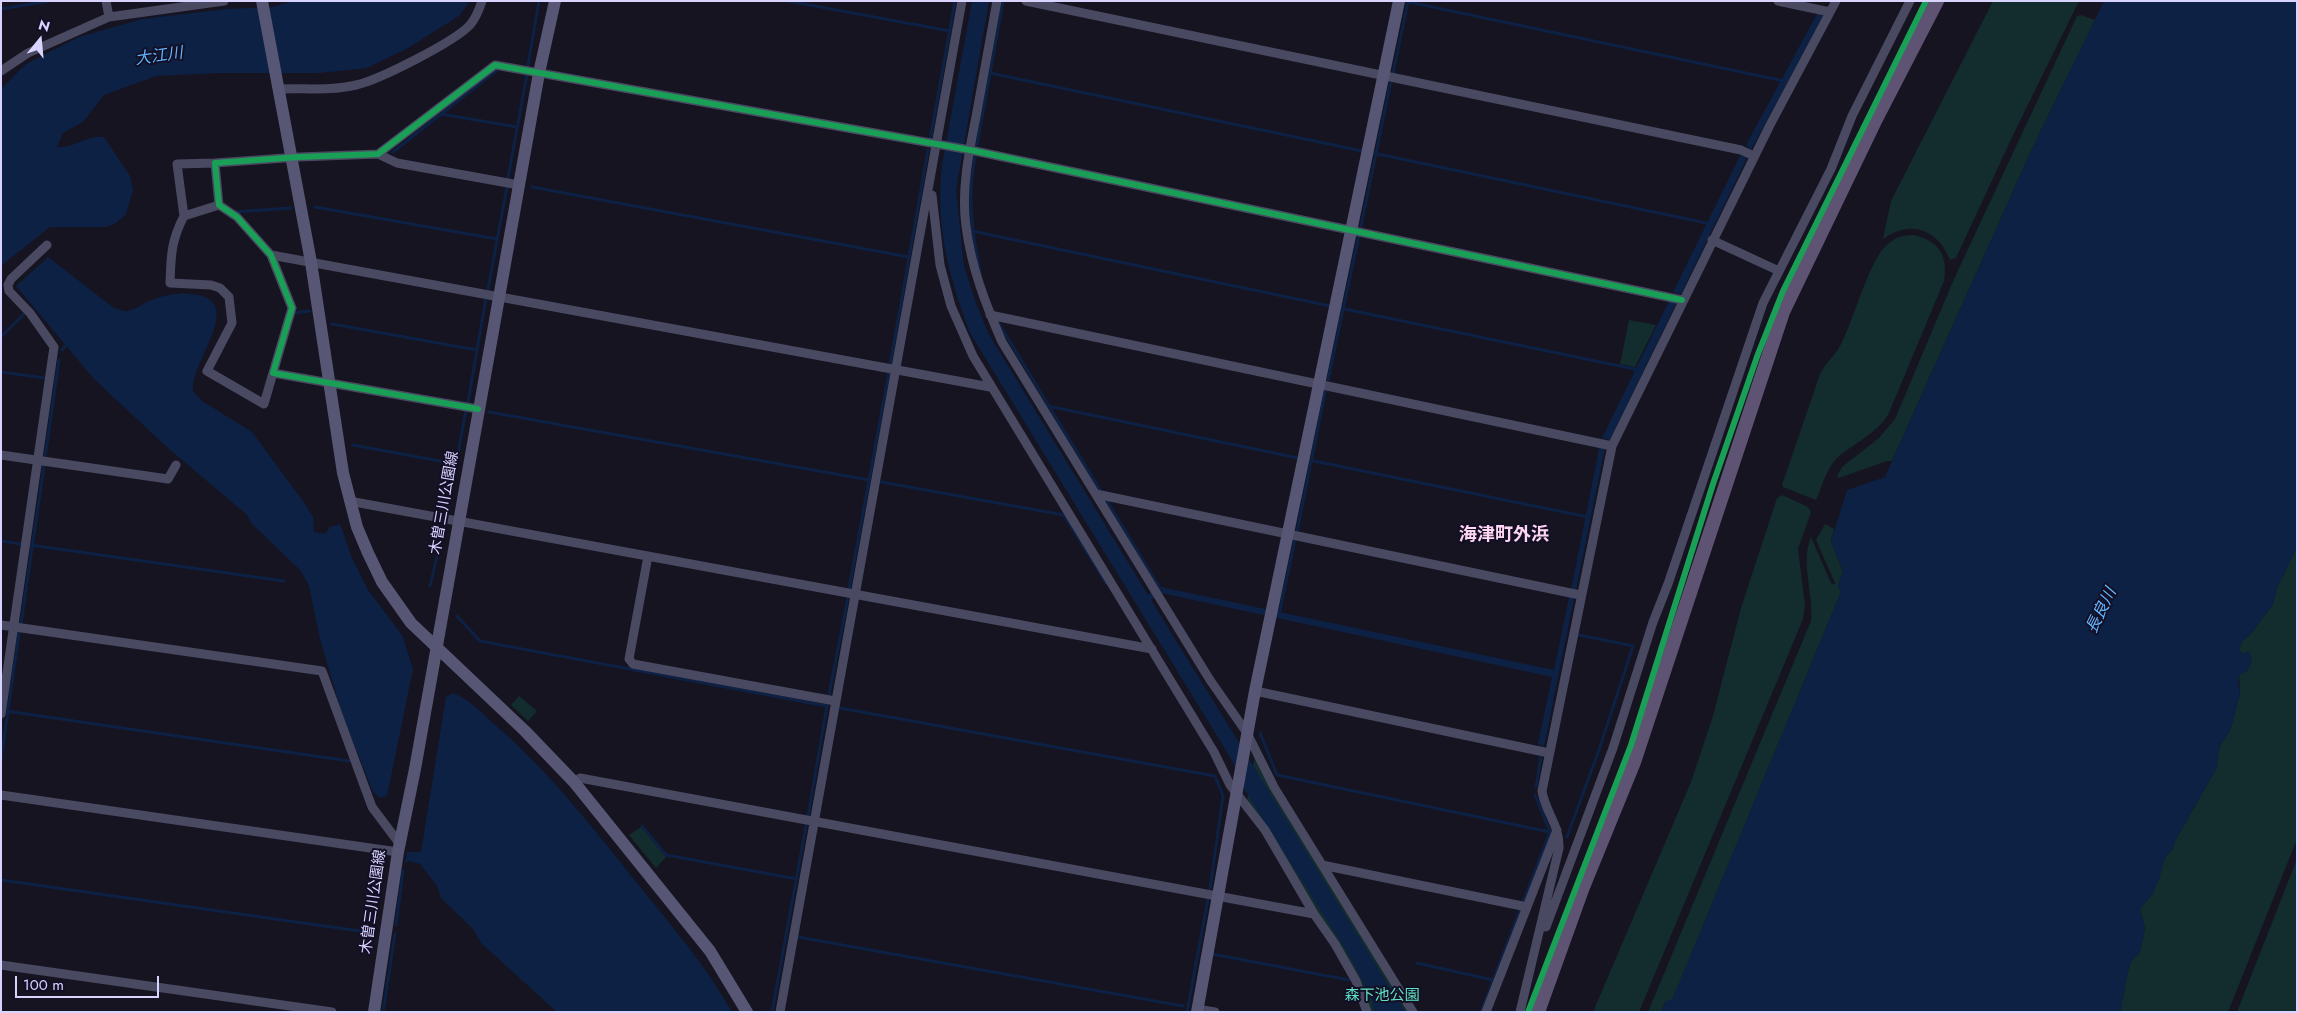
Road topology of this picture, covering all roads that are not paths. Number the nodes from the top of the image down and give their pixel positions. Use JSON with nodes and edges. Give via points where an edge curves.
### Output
{"nodes":[{"id":1,"x":106,"y":1,"type":"edge"},
{"id":2,"x":224,"y":1,"type":"edge"},
{"id":3,"x":262,"y":1,"type":"edge"},
{"id":4,"x":482,"y":1,"type":"edge"},
{"id":5,"x":555,"y":1,"type":"edge"},
{"id":6,"x":962,"y":1,"type":"edge"},
{"id":7,"x":997,"y":1,"type":"edge"},
{"id":8,"x":1026,"y":1,"type":"edge"},
{"id":9,"x":1399,"y":1,"type":"edge"},
{"id":10,"x":1778,"y":1,"type":"edge"},
{"id":11,"x":1836,"y":1,"type":"edge"},
{"id":12,"x":1910,"y":1,"type":"edge"},
{"id":13,"x":1937,"y":1,"type":"edge"},
{"id":14,"x":1830,"y":12,"type":"junction"},
{"id":15,"x":109,"y":17,"type":"junction"},
{"id":16,"x":1,"y":71,"type":"edge"},
{"id":17,"x":540,"y":73,"type":"junction"},
{"id":18,"x":1384,"y":76,"type":"junction"},
{"id":19,"x":279,"y":85,"type":"junction"},
{"id":20,"x":939,"y":145,"type":"junction"},
{"id":21,"x":968,"y":149,"type":"junction"},
{"id":22,"x":378,"y":154,"type":"junction"},
{"id":23,"x":1754,"y":156,"type":"junction"},
{"id":24,"x":292,"y":158,"type":"junction"},
{"id":25,"x":215,"y":163,"type":"junction"},
{"id":26,"x":931,"y":184,"type":"junction"},
{"id":27,"x":519,"y":185,"type":"junction"},
{"id":28,"x":219,"y":205,"type":"junction"},
{"id":29,"x":184,"y":216,"type":"junction"},
{"id":30,"x":1352,"y":229,"type":"junction"},
{"id":31,"x":1712,"y":240,"type":"junction"},
{"id":32,"x":48,"y":245,"type":"dead end"},
{"id":33,"x":270,"y":255,"type":"junction"},
{"id":34,"x":311,"y":262,"type":"junction"},
{"id":35,"x":1779,"y":271,"type":"junction"},
{"id":36,"x":499,"y":297,"type":"junction"},
{"id":37,"x":1682,"y":300,"type":"junction"},
{"id":38,"x":990,"y":315,"type":"junction"},
{"id":39,"x":896,"y":370,"type":"junction"},
{"id":40,"x":273,"y":373,"type":"junction"},
{"id":41,"x":329,"y":382,"type":"junction"},
{"id":42,"x":1320,"y":382,"type":"junction"},
{"id":43,"x":990,"y":386,"type":"junction"},
{"id":44,"x":478,"y":409,"type":"junction"},
{"id":45,"x":1612,"y":446,"type":"junction"},
{"id":46,"x":1,"y":455,"type":"edge"},
{"id":47,"x":37,"y":461,"type":"junction"},
{"id":48,"x":176,"y":466,"type":"dead end"},
{"id":49,"x":1096,"y":494,"type":"junction"},
{"id":50,"x":349,"y":501,"type":"junction"},
{"id":51,"x":458,"y":521,"type":"junction"},
{"id":52,"x":1288,"y":534,"type":"junction"},
{"id":53,"x":648,"y":556,"type":"junction"},
{"id":54,"x":855,"y":594,"type":"junction"},
{"id":55,"x":1580,"y":595,"type":"junction"},
{"id":56,"x":1,"y":625,"type":"edge"},
{"id":57,"x":14,"y":627,"type":"junction"},
{"id":58,"x":437,"y":647,"type":"junction"},
{"id":59,"x":1152,"y":649,"type":"junction"},
{"id":60,"x":1255,"y":691,"type":"junction"},
{"id":61,"x":836,"y":701,"type":"junction"},
{"id":62,"x":1,"y":714,"type":"edge"},
{"id":63,"x":1247,"y":736,"type":"junction"},
{"id":64,"x":1549,"y":753,"type":"junction"},
{"id":65,"x":574,"y":782,"type":"junction"},
{"id":66,"x":1236,"y":792,"type":"junction"},
{"id":67,"x":1,"y":795,"type":"edge"},
{"id":68,"x":815,"y":821,"type":"junction"},
{"id":69,"x":1557,"y":830,"type":"junction"},
{"id":70,"x":398,"y":847,"type":"junction"},
{"id":71,"x":1322,"y":865,"type":"junction"},
{"id":72,"x":1217,"y":896,"type":"junction"},
{"id":73,"x":1527,"y":907,"type":"junction"},
{"id":74,"x":1314,"y":914,"type":"junction"},
{"id":75,"x":1535,"y":953,"type":"junction"},
{"id":76,"x":1,"y":965,"type":"edge"},
{"id":77,"x":1197,"y":1010,"type":"edge"},
{"id":78,"x":332,"y":1012,"type":"edge"},
{"id":79,"x":374,"y":1012,"type":"edge"},
{"id":80,"x":747,"y":1012,"type":"edge"},
{"id":81,"x":780,"y":1012,"type":"edge"},
{"id":82,"x":1215,"y":1012,"type":"edge"},
{"id":83,"x":1367,"y":1012,"type":"edge"},
{"id":84,"x":1413,"y":1012,"type":"edge"},
{"id":85,"x":1486,"y":1012,"type":"edge"},
{"id":86,"x":1520,"y":1012,"type":"edge"},
{"id":87,"x":1538,"y":1012,"type":"edge"}],
"edges":[{"from":1,"to":15,"type":"street"},
{"from":2,"to":15,"type":"street"},
{"from":3,"to":19,"type":"street"},
{"from":4,"to":19,"type":"street","via":[[469,26],[380,77],[338,88]]},
{"from":5,"to":17,"type":"street","name":"木曽三川公園線"},
{"from":6,"to":20,"type":"street"},
{"from":7,"to":21,"type":"street"},
{"from":8,"to":18,"type":"street"},
{"from":9,"to":18,"type":"street"},
{"from":10,"to":14,"type":"street"},
{"from":11,"to":14,"type":"street"},
{"from":12,"to":35,"type":"street"},
{"from":13,"to":87,"type":"main road","via":[[1783,312],[1634,762]]},
{"from":14,"to":23,"type":"street"},
{"from":15,"to":16,"type":"street","via":[[28,53]]},
{"from":17,"to":20,"type":"street"},
{"from":17,"to":22,"type":"street","via":[[495,65]]},
{"from":17,"to":27,"type":"street","name":"木曽三川公園線"},
{"from":18,"to":23,"type":"street","via":[[1740,150]]},
{"from":18,"to":30,"type":"street"},
{"from":19,"to":24,"type":"street"},
{"from":20,"to":21,"type":"street"},
{"from":20,"to":26,"type":"street"},
{"from":21,"to":30,"type":"street"},
{"from":21,"to":38,"type":"street","via":[[964,201],[966,226],[976,276]]},
{"from":22,"to":24,"type":"street"},
{"from":22,"to":27,"type":"street","via":[[397,162]]},
{"from":23,"to":31,"type":"street"},
{"from":24,"to":25,"type":"street"},
{"from":24,"to":34,"type":"street"},
{"from":25,"to":28,"type":"street"},
{"from":25,"to":29,"type":"street","via":[[177,164]]},
{"from":26,"to":39,"type":"street"},
{"from":26,"to":43,"type":"street","via":[[937,249],[951,306]]},
{"from":27,"to":36,"type":"street","name":"木曽三川公園線"},
{"from":28,"to":29,"type":"street"},
{"from":28,"to":33,"type":"street","via":[[237,217]]},
{"from":29,"to":40,"type":"street","via":[[171,252],[170,283],[220,288],[229,297],[233,316],[229,332],[208,372],[264,404]]},
{"from":30,"to":37,"type":"street"},
{"from":30,"to":42,"type":"street"},
{"from":31,"to":35,"type":"street"},
{"from":31,"to":37,"type":"street"},
{"from":32,"to":47,"type":"street","via":[[8,285],[9,291],[48,335],[54,347]]},
{"from":33,"to":34,"type":"street"},
{"from":33,"to":40,"type":"street","via":[[292,308]]},
{"from":34,"to":36,"type":"street"},
{"from":34,"to":41,"type":"street"},
{"from":35,"to":75,"type":"street","via":[[1763,303],[1653,622],[1614,748]]},
{"from":36,"to":39,"type":"street"},
{"from":36,"to":44,"type":"street","name":"木曽三川公園線"},
{"from":37,"to":45,"type":"street"},
{"from":38,"to":42,"type":"street"},
{"from":38,"to":49,"type":"street","via":[[1002,342]]},
{"from":39,"to":43,"type":"street"},
{"from":39,"to":54,"type":"street"},
{"from":40,"to":41,"type":"street"},
{"from":41,"to":44,"type":"street"},
{"from":41,"to":50,"type":"street"},
{"from":42,"to":45,"type":"street"},
{"from":42,"to":52,"type":"street"},
{"from":43,"to":59,"type":"street"},
{"from":44,"to":51,"type":"street","name":"木曽三川公園線"},
{"from":45,"to":55,"type":"street"},
{"from":46,"to":47,"type":"street"},
{"from":47,"to":48,"type":"street","via":[[168,479]]},
{"from":47,"to":57,"type":"street"},
{"from":49,"to":52,"type":"street"},
{"from":49,"to":63,"type":"street"},
{"from":50,"to":51,"type":"street"},
{"from":50,"to":58,"type":"street","via":[[382,582],[411,623]]},
{"from":51,"to":53,"type":"street"},
{"from":51,"to":58,"type":"street","name":"木曽三川公園線"},
{"from":52,"to":55,"type":"street"},
{"from":52,"to":60,"type":"street"},
{"from":53,"to":54,"type":"street"},
{"from":53,"to":61,"type":"street","via":[[629,659],[634,664]]},
{"from":54,"to":59,"type":"street"},
{"from":54,"to":61,"type":"street"},
{"from":55,"to":64,"type":"street"},
{"from":56,"to":57,"type":"street"},
{"from":57,"to":62,"type":"street"},
{"from":57,"to":70,"type":"street","via":[[322,671],[372,807]]},
{"from":58,"to":65,"type":"street"},
{"from":58,"to":70,"type":"street","name":"木曽三川公園線"},
{"from":59,"to":66,"type":"street"},
{"from":60,"to":63,"type":"street"},
{"from":60,"to":64,"type":"street"},
{"from":61,"to":68,"type":"street"},
{"from":63,"to":66,"type":"street"},
{"from":63,"to":71,"type":"street"},
{"from":64,"to":69,"type":"street","via":[[1542,791]]},
{"from":65,"to":68,"type":"street","via":[[580,778]]},
{"from":65,"to":80,"type":"street","via":[[710,951]]},
{"from":66,"to":72,"type":"street"},
{"from":66,"to":74,"type":"street","via":[[1265,830]]},
{"from":67,"to":70,"type":"street"},
{"from":68,"to":72,"type":"street"},
{"from":68,"to":81,"type":"street"},
{"from":69,"to":73,"type":"street"},
{"from":69,"to":75,"type":"street","via":[[1559,848]]},
{"from":70,"to":79,"type":"street","name":"木曽三川公園線"},
{"from":71,"to":73,"type":"street"},
{"from":71,"to":84,"type":"street"},
{"from":72,"to":74,"type":"street"},
{"from":72,"to":77,"type":"street"},
{"from":73,"to":85,"type":"street"},
{"from":74,"to":83,"type":"street","via":[[1336,944]]},
{"from":75,"to":86,"type":"street"},
{"from":76,"to":78,"type":"street"},
{"from":77,"to":82,"type":"street"}]}
